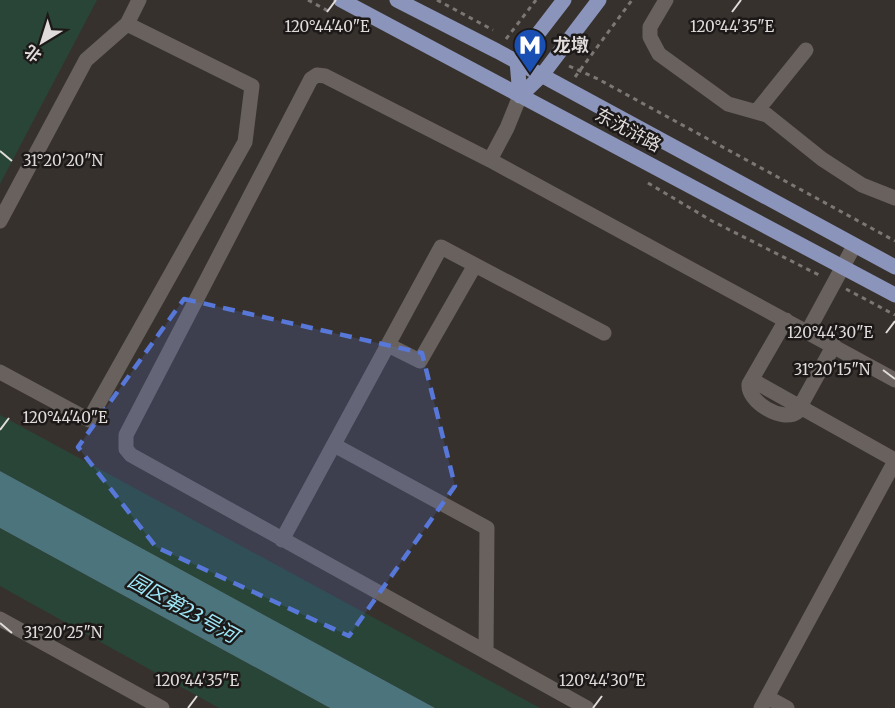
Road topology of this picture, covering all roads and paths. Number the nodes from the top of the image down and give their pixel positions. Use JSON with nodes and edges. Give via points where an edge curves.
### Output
{"nodes":[{"id":1,"x":139,"y":0,"type":"edge"},
{"id":2,"x":341,"y":0,"type":"edge"},
{"id":3,"x":397,"y":0,"type":"edge"},
{"id":4,"x":437,"y":0,"type":"edge"},
{"id":5,"x":564,"y":0,"type":"edge"},
{"id":6,"x":599,"y":0,"type":"edge"},
{"id":7,"x":632,"y":0,"type":"edge"},
{"id":8,"x":666,"y":0,"type":"edge"},
{"id":9,"x":127,"y":24,"type":"junction"},
{"id":10,"x":496,"y":31,"type":"dead end"},
{"id":11,"x":502,"y":34,"type":"dead end"},
{"id":12,"x":527,"y":48,"type":"junction"},
{"id":13,"x":806,"y":50,"type":"dead end"},
{"id":14,"x":517,"y":61,"type":"junction"},
{"id":15,"x":553,"y":61,"type":"junction"},
{"id":16,"x":580,"y":70,"type":"junction"},
{"id":17,"x":542,"y":75,"type":"junction"},
{"id":18,"x":567,"y":89,"type":"junction"},
{"id":19,"x":520,"y":96,"type":"junction"},
{"id":20,"x":756,"y":112,"type":"junction"},
{"id":21,"x":490,"y":160,"type":"junction"},
{"id":22,"x":895,"y":198,"type":"edge"},
{"id":23,"x":0,"y":221,"type":"edge"},
{"id":24,"x":895,"y":241,"type":"edge"},
{"id":25,"x":854,"y":246,"type":"junction"},
{"id":26,"x":475,"y":265,"type":"junction"},
{"id":27,"x":842,"y":267,"type":"junction"},
{"id":28,"x":895,"y":267,"type":"edge"},
{"id":29,"x":895,"y":295,"type":"edge"},
{"id":30,"x":786,"y":320,"type":"junction"},
{"id":31,"x":808,"y":331,"type":"junction"},
{"id":32,"x":604,"y":333,"type":"dead end"},
{"id":33,"x":387,"y":345,"type":"junction"},
{"id":34,"x":834,"y":345,"type":"junction"},
{"id":35,"x":0,"y":372,"type":"edge"},
{"id":36,"x":895,"y":380,"type":"edge"},
{"id":37,"x":801,"y":406,"type":"junction"},
{"id":38,"x":334,"y":445,"type":"junction"},
{"id":39,"x":895,"y":460,"type":"edge"},
{"id":40,"x":282,"y":540,"type":"junction"},
{"id":41,"x":0,"y":619,"type":"edge"},
{"id":42,"x":486,"y":652,"type":"junction"},
{"id":43,"x":764,"y":703,"type":"edge"},
{"id":44,"x":162,"y":708,"type":"edge"},
{"id":45,"x":587,"y":708,"type":"edge"},
{"id":46,"x":787,"y":708,"type":"edge"}],
"edges":[{"from":1,"to":9,"type":"street"},
{"from":2,"to":19,"type":"main road","name":"东沈浒路"},
{"from":3,"to":14,"type":"main road","name":"东沈浒路"},
{"from":4,"to":10,"type":"path"},
{"from":5,"to":12,"type":"main road"},
{"from":6,"to":15,"type":"main road"},
{"from":7,"to":16,"type":"path"},
{"from":8,"to":20,"type":"street","via":[[650,27],[654,47],[728,104]]},
{"from":9,"to":23,"type":"street","via":[[86,60]]},
{"from":9,"to":35,"type":"street","via":[[252,86],[245,142],[90,420]]},
{"from":11,"to":12,"type":"path"},
{"from":12,"to":14,"type":"main road"},
{"from":13,"to":20,"type":"street"},
{"from":14,"to":17,"type":"main road","name":"东沈浒路"},
{"from":14,"to":19,"type":"main road"},
{"from":15,"to":16,"type":"path"},
{"from":15,"to":17,"type":"main road"},
{"from":16,"to":18,"type":"path"},
{"from":16,"to":24,"type":"path"},
{"from":17,"to":18,"type":"main road","name":"东沈浒路"},
{"from":17,"to":19,"type":"main road"},
{"from":18,"to":25,"type":"main road","name":"东沈浒路"},
{"from":19,"to":21,"type":"street"},
{"from":19,"to":27,"type":"main road","name":"东沈浒路"},
{"from":20,"to":22,"type":"street","via":[[778,122],[822,159],[862,185]]},
{"from":21,"to":30,"type":"street"},
{"from":21,"to":40,"type":"street","via":[[325,76],[317,75],[307,83],[124,443],[131,455]]},
{"from":25,"to":27,"type":"street"},
{"from":25,"to":28,"type":"main road","name":"东沈浒路"},
{"from":26,"to":32,"type":"street"},
{"from":26,"to":33,"type":"street","via":[[420,361]]},
{"from":26,"to":33,"type":"street","via":[[441,247]]},
{"from":27,"to":29,"type":"main road","name":"东沈浒路"},
{"from":27,"to":31,"type":"street"},
{"from":30,"to":31,"type":"street"},
{"from":30,"to":37,"type":"street","via":[[748,391],[752,398],[784,417],[791,417]]},
{"from":31,"to":34,"type":"street"},
{"from":33,"to":38,"type":"street"},
{"from":34,"to":36,"type":"street"},
{"from":34,"to":37,"type":"street"},
{"from":37,"to":39,"type":"street"},
{"from":38,"to":40,"type":"street"},
{"from":38,"to":42,"type":"street","via":[[487,528]]},
{"from":39,"to":43,"type":"street"},
{"from":40,"to":42,"type":"street"},
{"from":41,"to":44,"type":"street"},
{"from":42,"to":45,"type":"street"},
{"from":43,"to":46,"type":"street"}]}
